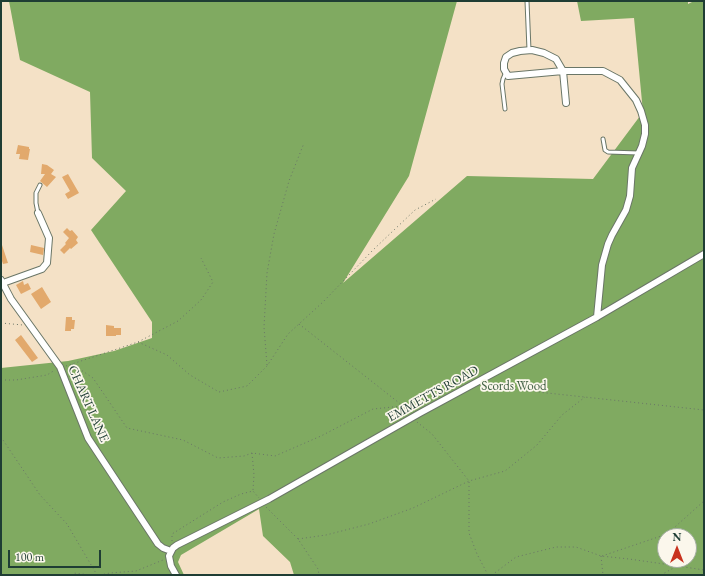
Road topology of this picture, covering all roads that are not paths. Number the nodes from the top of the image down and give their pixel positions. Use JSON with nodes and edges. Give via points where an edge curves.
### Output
{"nodes":[{"id":1,"x":527,"y":1,"type":"edge"},
{"id":2,"x":530,"y":50,"type":"junction"},
{"id":3,"x":563,"y":71,"type":"junction"},
{"id":4,"x":506,"y":72,"type":"junction"},
{"id":5,"x":566,"y":103,"type":"dead end"},
{"id":6,"x":505,"y":109,"type":"dead end"},
{"id":7,"x":603,"y":139,"type":"dead end"},
{"id":8,"x":639,"y":152,"type":"junction"},
{"id":9,"x":40,"y":185,"type":"dead end"},
{"id":10,"x":38,"y":213,"type":"joint"},
{"id":11,"x":704,"y":254,"type":"edge"},
{"id":12,"x":2,"y":281,"type":"edge"},
{"id":13,"x":597,"y":317,"type":"junction"},
{"id":14,"x":172,"y":551,"type":"junction"},
{"id":15,"x":176,"y":575,"type":"edge"}],
"edges":[{"from":1,"to":2,"type":"lane"},
{"from":2,"to":3,"type":"street","via":[[556,59]]},
{"from":2,"to":4,"type":"street","via":[[512,53],[506,57]]},
{"from":3,"to":4,"type":"street","via":[[508,76]]},
{"from":3,"to":5,"type":"street"},
{"from":3,"to":8,"type":"street","via":[[603,72],[620,80],[636,100],[645,125]]},
{"from":4,"to":6,"type":"lane","via":[[502,84]]},
{"from":7,"to":8,"type":"lane","via":[[604,148],[608,152]]},
{"from":8,"to":13,"type":"street","via":[[632,168],[626,210],[608,244],[602,265]]},
{"from":9,"to":10,"type":"lane","via":[[36,193]]},
{"from":10,"to":12,"type":"street","via":[[49,238],[47,263],[42,269]]},
{"from":11,"to":13,"type":"street","name":"EMMETTS ROAD"},
{"from":12,"to":14,"type":"street","name":"CHART LANE","via":[[60,367],[88,438],[158,544]]},
{"from":13,"to":14,"type":"street","name":"EMMETTS ROAD","via":[[262,502],[176,545]]},
{"from":14,"to":15,"type":"street","via":[[169,560]]}]}
